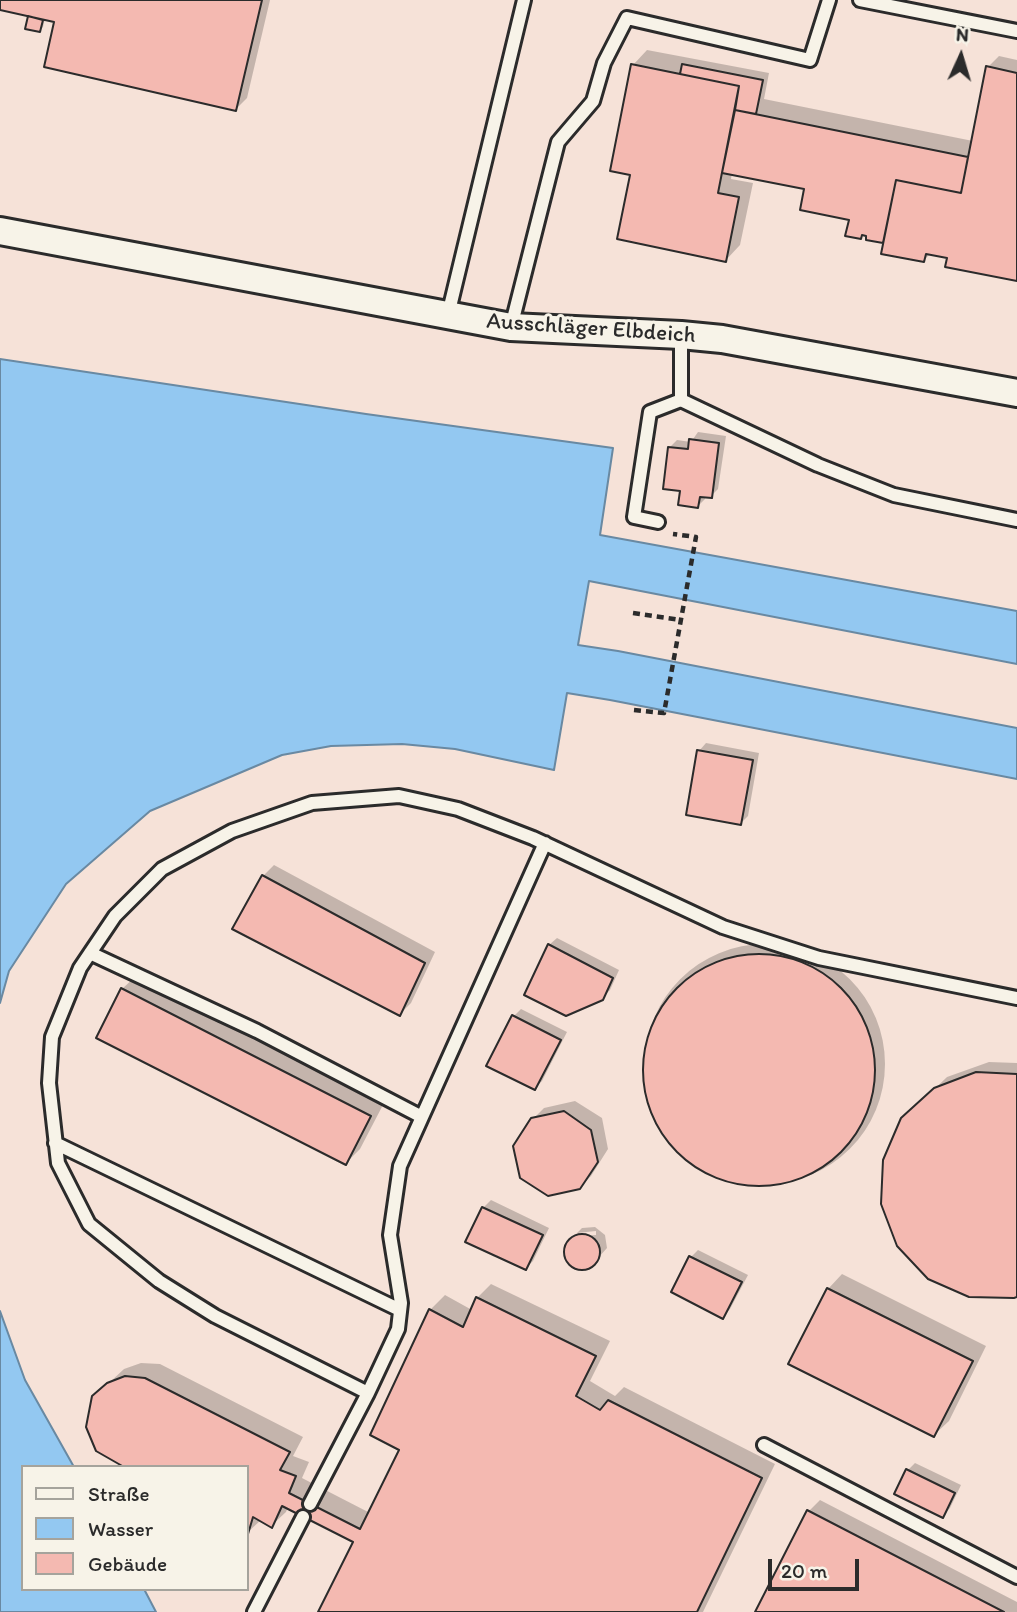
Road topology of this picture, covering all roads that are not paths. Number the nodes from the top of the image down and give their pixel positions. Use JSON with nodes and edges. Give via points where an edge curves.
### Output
{"nodes":[{"id":1,"x":523,"y":0,"type":"edge"},
{"id":2,"x":829,"y":0,"type":"edge"},
{"id":3,"x":860,"y":0,"type":"edge"},
{"id":4,"x":1017,"y":32,"type":"edge"},
{"id":5,"x":0,"y":231,"type":"edge"},
{"id":6,"x":448,"y":315,"type":"junction"},
{"id":7,"x":511,"y":327,"type":"junction"},
{"id":8,"x":681,"y":335,"type":"junction"},
{"id":9,"x":1017,"y":393,"type":"edge"},
{"id":10,"x":681,"y":400,"type":"junction"},
{"id":11,"x":1017,"y":520,"type":"edge"},
{"id":12,"x":658,"y":522,"type":"dead end"},
{"id":13,"x":545,"y":843,"type":"junction"},
{"id":14,"x":90,"y":953,"type":"junction"},
{"id":15,"x":1017,"y":998,"type":"edge"},
{"id":16,"x":422,"y":1117,"type":"junction"},
{"id":17,"x":55,"y":1143,"type":"junction"},
{"id":18,"x":400,"y":1310,"type":"junction"},
{"id":19,"x":368,"y":1393,"type":"junction"},
{"id":20,"x":764,"y":1445,"type":"dead end"},
{"id":21,"x":310,"y":1504,"type":"dead end"},
{"id":22,"x":303,"y":1517,"type":"dead end"},
{"id":23,"x":1017,"y":1577,"type":"edge"},
{"id":24,"x":254,"y":1612,"type":"edge"}],
"edges":[{"from":1,"to":6,"type":"lane"},
{"from":2,"to":7,"type":"lane","via":[[810,60],[627,18],[604,64],[593,101],[558,142]]},
{"from":3,"to":4,"type":"lane"},
{"from":5,"to":6,"type":"street","name":"Ausschläger Elbdeich"},
{"from":6,"to":7,"type":"street","name":"Ausschläger Elbdeich"},
{"from":7,"to":8,"type":"street","name":"Ausschläger Elbdeich"},
{"from":8,"to":9,"type":"street","name":"Ausschläger Elbdeich"},
{"from":8,"to":10,"type":"lane"},
{"from":10,"to":11,"type":"lane","via":[[818,465],[894,495]]},
{"from":10,"to":12,"type":"lane","via":[[650,411],[634,517]]},
{"from":13,"to":14,"type":"lane","via":[[458,809],[399,796],[312,803],[232,831],[162,869],[115,916]]},
{"from":13,"to":15,"type":"lane","via":[[723,928],[819,958]]},
{"from":13,"to":16,"type":"lane"},
{"from":14,"to":16,"type":"lane","via":[[257,1031]]},
{"from":14,"to":17,"type":"lane","via":[[52,1037],[49,1083]]},
{"from":16,"to":18,"type":"lane","via":[[400,1166],[390,1236]]},
{"from":17,"to":18,"type":"lane"},
{"from":17,"to":19,"type":"lane","via":[[58,1163],[89,1224],[159,1281],[215,1316]]},
{"from":18,"to":19,"type":"lane","via":[[398,1329]]},
{"from":19,"to":21,"type":"lane"},
{"from":20,"to":23,"type":"lane"},
{"from":22,"to":24,"type":"lane"}]}
